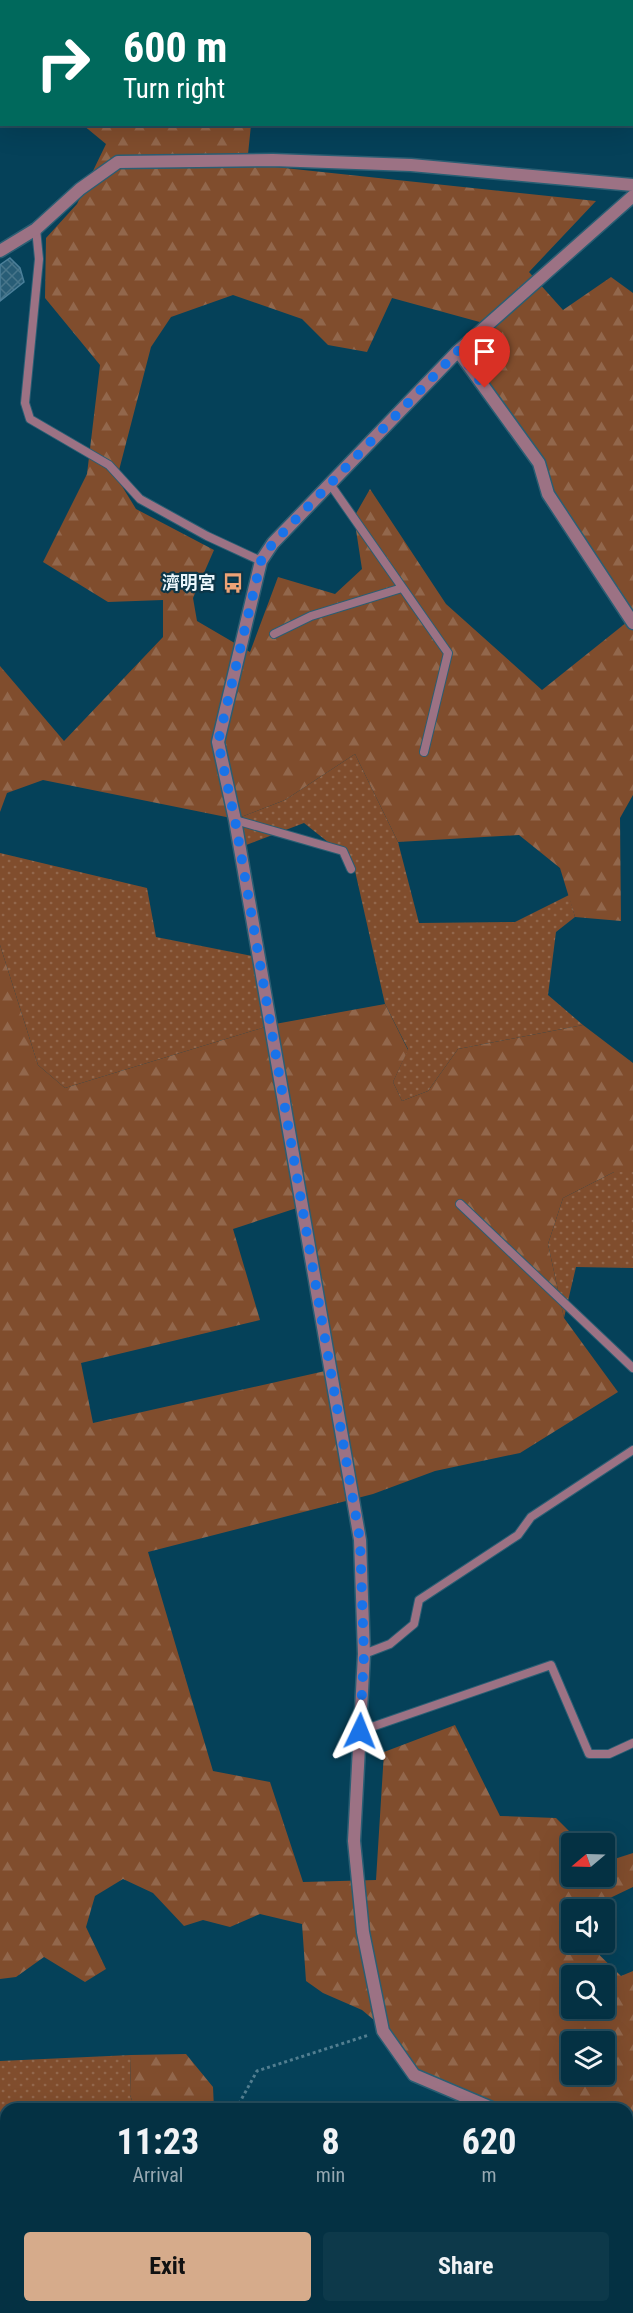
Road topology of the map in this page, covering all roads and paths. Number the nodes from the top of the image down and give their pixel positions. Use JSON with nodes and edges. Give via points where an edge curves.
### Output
{"nodes":[{"id":1,"x":633,"y":185,"type":"edge"},
{"id":2,"x":633,"y":196,"type":"edge"},
{"id":3,"x":36,"y":229,"type":"junction"},
{"id":4,"x":0,"y":252,"type":"edge"},
{"id":5,"x":458,"y":351,"type":"junction"},
{"id":6,"x":330,"y":484,"type":"junction"},
{"id":7,"x":261,"y":561,"type":"junction"},
{"id":8,"x":402,"y":588,"type":"junction"},
{"id":9,"x":633,"y":622,"type":"edge"},
{"id":10,"x":274,"y":634,"type":"dead end"},
{"id":11,"x":424,"y":752,"type":"dead end"},
{"id":12,"x":235,"y":820,"type":"junction"},
{"id":13,"x":351,"y":869,"type":"dead end"},
{"id":14,"x":460,"y":1204,"type":"dead end"},
{"id":15,"x":633,"y":1368,"type":"edge"},
{"id":16,"x":633,"y":1450,"type":"edge"},
{"id":17,"x":364,"y":1654,"type":"junction"},
{"id":18,"x":360,"y":1731,"type":"junction"},
{"id":19,"x":633,"y":1743,"type":"edge"},
{"id":20,"x":383,"y":2031,"type":"junction"},
{"id":21,"x":239,"y":2103,"type":"edge"},
{"id":22,"x":480,"y":2103,"type":"edge"}],
"edges":[{"from":1,"to":3,"type":"street","via":[[411,165],[273,160],[118,162],[80,189]]},
{"from":2,"to":5,"type":"street"},
{"from":3,"to":4,"type":"street"},
{"from":3,"to":7,"type":"lane","via":[[39,259],[25,403],[30,419],[109,465],[140,499]]},
{"from":5,"to":6,"type":"street"},
{"from":5,"to":9,"type":"street","via":[[539,463],[548,494]]},
{"from":6,"to":7,"type":"street","via":[[273,543]]},
{"from":6,"to":8,"type":"lane"},
{"from":7,"to":12,"type":"street","via":[[218,742]]},
{"from":8,"to":10,"type":"lane","via":[[312,616]]},
{"from":8,"to":11,"type":"lane","via":[[448,653]]},
{"from":12,"to":13,"type":"lane","via":[[343,851]]},
{"from":12,"to":17,"type":"street","via":[[360,1540]]},
{"from":14,"to":15,"type":"lane"},
{"from":16,"to":17,"type":"lane","via":[[531,1517],[518,1535],[419,1600],[414,1624],[390,1644]]},
{"from":17,"to":18,"type":"street"},
{"from":18,"to":19,"type":"lane","via":[[551,1665],[589,1754],[609,1754]]},
{"from":18,"to":20,"type":"street","via":[[354,1841],[363,1932]]},
{"from":20,"to":21,"type":"path","via":[[257,2071]]},
{"from":20,"to":22,"type":"street","via":[[414,2075]]}]}
